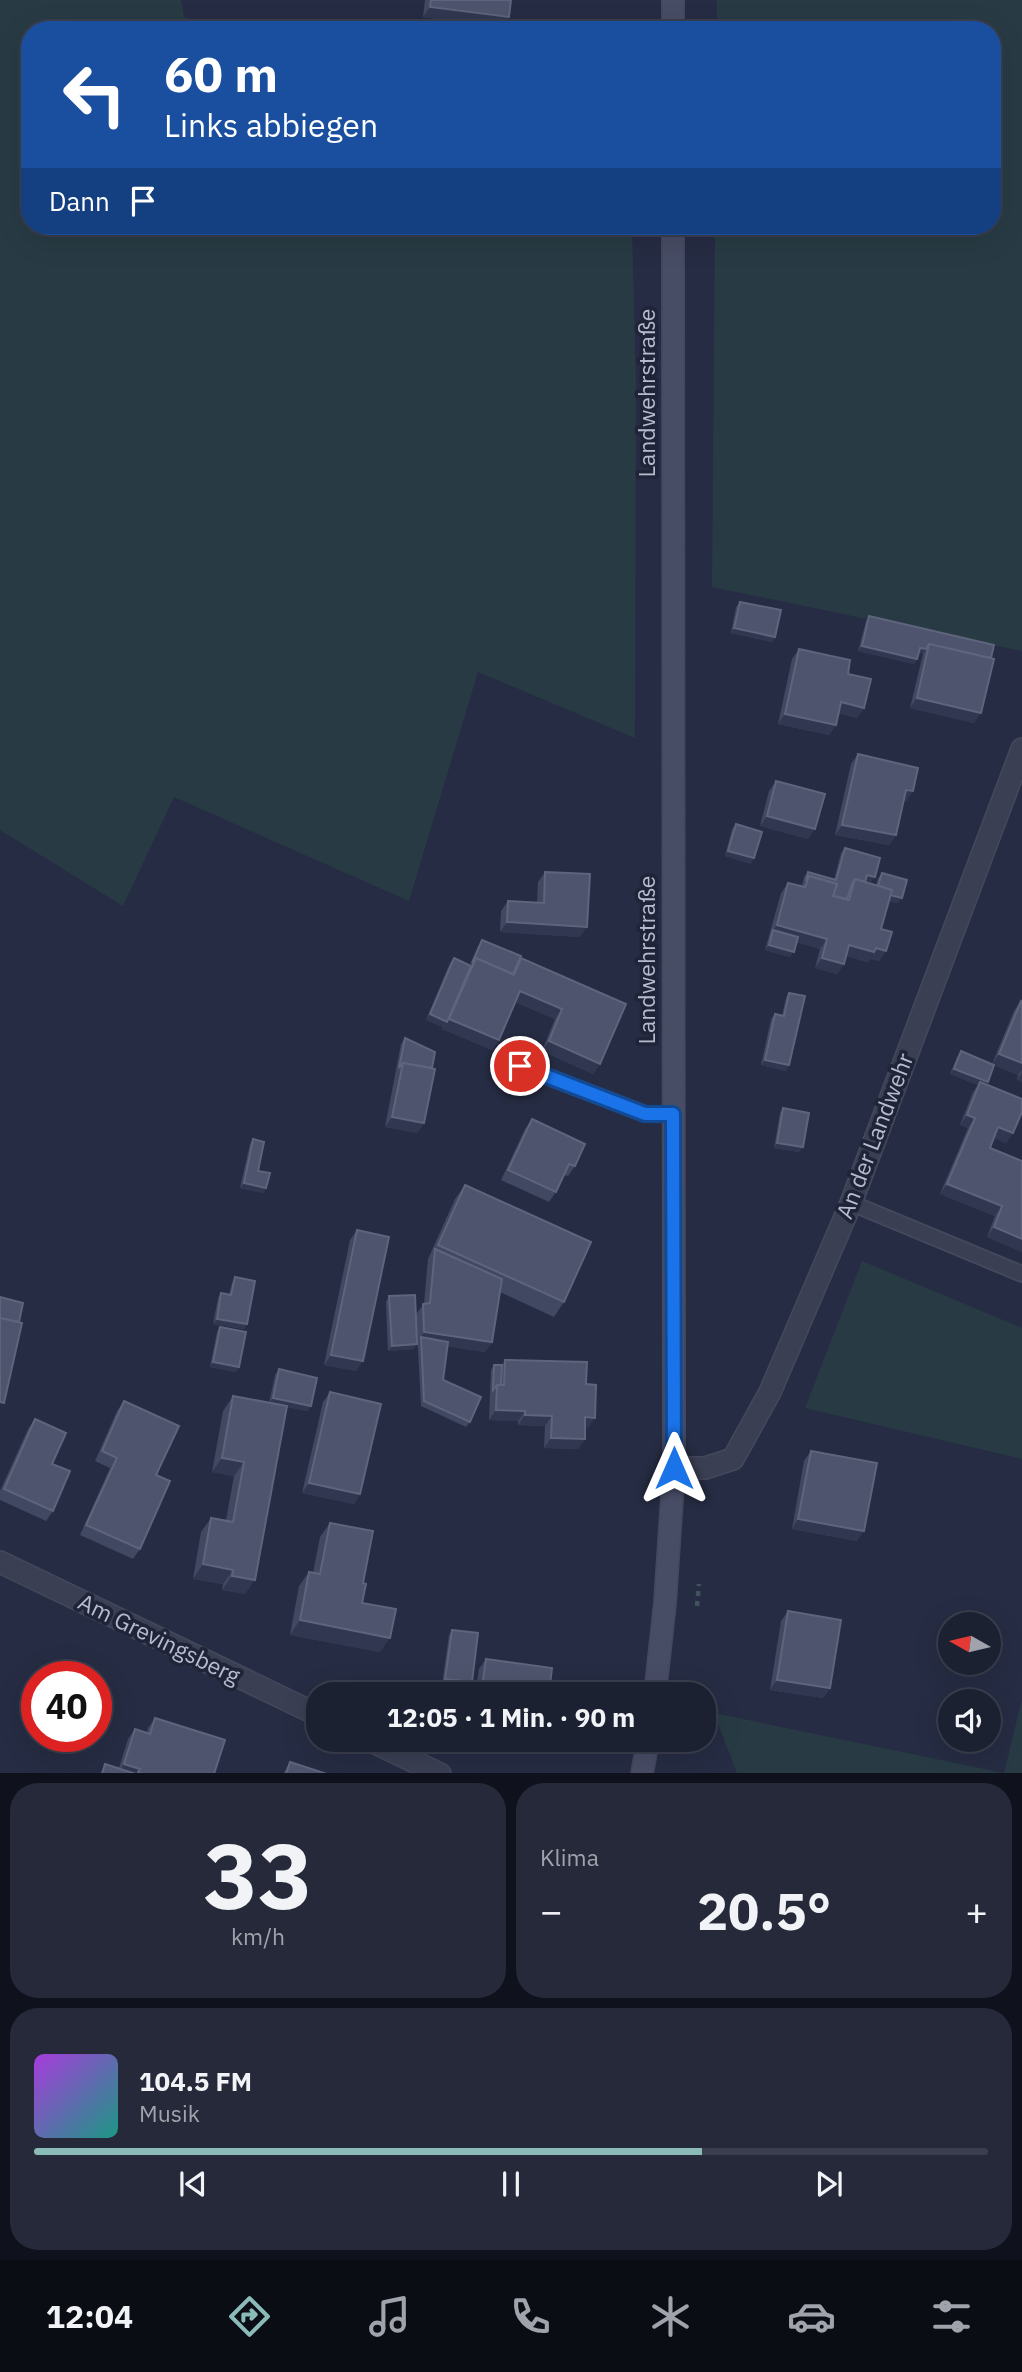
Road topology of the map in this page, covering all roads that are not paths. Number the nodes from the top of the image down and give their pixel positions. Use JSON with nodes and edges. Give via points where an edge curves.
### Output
{"nodes":[{"id":1,"x":673,"y":0,"type":"edge"},
{"id":2,"x":673,"y":21,"type":"edge"},
{"id":3,"x":673,"y":235,"type":"edge"},
{"id":4,"x":1022,"y":748,"type":"edge"},
{"id":5,"x":520,"y":1066,"type":"dead end"},
{"id":6,"x":673,"y":1114,"type":"junction"},
{"id":7,"x":851,"y":1203,"type":"junction"},
{"id":8,"x":1022,"y":1274,"type":"edge"},
{"id":9,"x":674,"y":1468,"type":"junction"},
{"id":10,"x":0,"y":1562,"type":"edge"},
{"id":11,"x":656,"y":1682,"type":"edge"},
{"id":12,"x":306,"y":1709,"type":"edge"},
{"id":13,"x":395,"y":1752,"type":"edge"},
{"id":14,"x":646,"y":1752,"type":"edge"},
{"id":15,"x":440,"y":1773,"type":"edge"},
{"id":16,"x":642,"y":1773,"type":"edge"}],
"edges":[{"from":1,"to":2,"type":"street"},
{"from":3,"to":6,"type":"street","name":"Landwehrstraße"},
{"from":4,"to":7,"type":"street","name":"An der Landwehr"},
{"from":5,"to":6,"type":"lane","via":[[645,1114]]},
{"from":6,"to":9,"type":"street","name":"Landwehrstraße"},
{"from":7,"to":8,"type":"lane"},
{"from":7,"to":9,"type":"street","name":"An der Landwehr","via":[[771,1392],[733,1459],[705,1468]]},
{"from":9,"to":11,"type":"street","name":"Landwehrstraße"},
{"from":10,"to":12,"type":"street","name":"Am Grevingsberg"},
{"from":13,"to":15,"type":"street"},
{"from":14,"to":16,"type":"street"}]}
